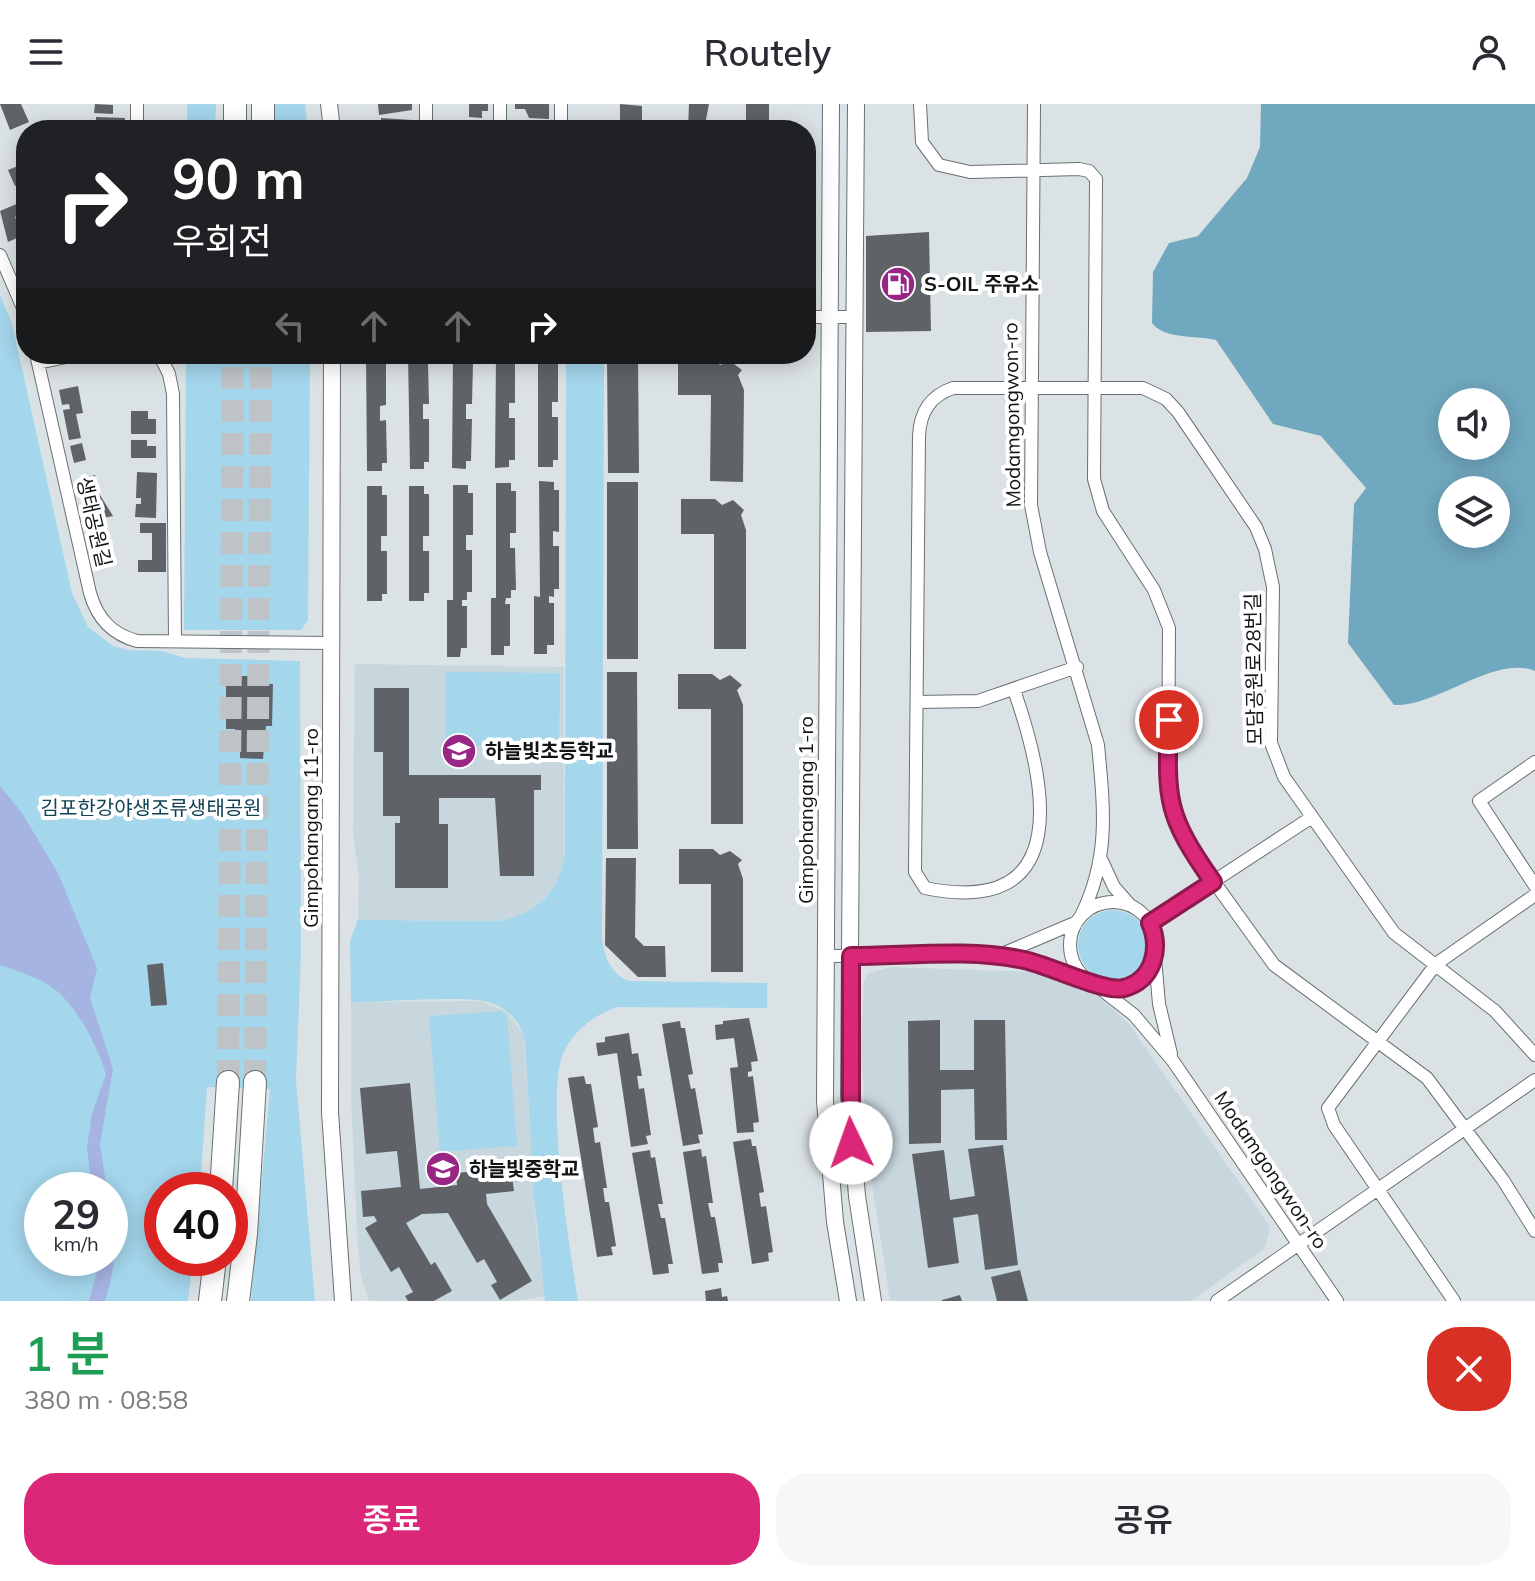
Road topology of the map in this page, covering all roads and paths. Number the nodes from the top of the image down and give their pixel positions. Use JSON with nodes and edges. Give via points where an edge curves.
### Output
{"nodes":[{"id":1,"x":831,"y":104,"type":"edge"},
{"id":2,"x":856,"y":104,"type":"edge"},
{"id":3,"x":920,"y":104,"type":"edge"},
{"id":4,"x":1034,"y":104,"type":"edge"},
{"id":5,"x":1033,"y":171,"type":"junction"},
{"id":6,"x":0,"y":255,"type":"edge"},
{"id":7,"x":16,"y":292,"type":"edge"},
{"id":8,"x":816,"y":317,"type":"edge"},
{"id":9,"x":828,"y":317,"type":"junction"},
{"id":10,"x":852,"y":317,"type":"junction"},
{"id":11,"x":38,"y":364,"type":"edge"},
{"id":12,"x":164,"y":364,"type":"edge"},
{"id":13,"x":330,"y":364,"type":"edge"},
{"id":14,"x":1094,"y":385,"type":"junction"},
{"id":15,"x":1030,"y":387,"type":"junction"},
{"id":16,"x":175,"y":641,"type":"junction"},
{"id":17,"x":328,"y":643,"type":"junction"},
{"id":18,"x":1077,"y":667,"type":"junction"},
{"id":19,"x":1014,"y":690,"type":"junction"},
{"id":20,"x":917,"y":702,"type":"junction"},
{"id":21,"x":1535,"y":762,"type":"edge"},
{"id":22,"x":1312,"y":817,"type":"junction"},
{"id":23,"x":1102,"y":861,"type":"junction"},
{"id":24,"x":1213,"y":882,"type":"junction"},
{"id":25,"x":1535,"y":886,"type":"edge"},
{"id":26,"x":1535,"y":895,"type":"edge"},
{"id":27,"x":1132,"y":906,"type":"junction"},
{"id":28,"x":1079,"y":919,"type":"junction"},
{"id":29,"x":1150,"y":923,"type":"junction"},
{"id":30,"x":999,"y":955,"type":"junction"},
{"id":31,"x":826,"y":956,"type":"junction"},
{"id":32,"x":851,"y":956,"type":"junction"},
{"id":33,"x":1155,"y":958,"type":"junction"},
{"id":34,"x":1436,"y":964,"type":"junction"},
{"id":35,"x":1085,"y":978,"type":"junction"},
{"id":36,"x":1097,"y":986,"type":"junction"},
{"id":37,"x":1376,"y":1040,"type":"junction"},
{"id":38,"x":1535,"y":1055,"type":"edge"},
{"id":39,"x":1173,"y":1061,"type":"junction"},
{"id":40,"x":1535,"y":1080,"type":"edge"},
{"id":41,"x":228,"y":1082,"type":"tunnel mouth"},
{"id":42,"x":255,"y":1082,"type":"tunnel mouth"},
{"id":43,"x":1466,"y":1127,"type":"junction"},
{"id":44,"x":222,"y":1172,"type":"edge"},
{"id":45,"x":1378,"y":1191,"type":"junction"},
{"id":46,"x":1535,"y":1231,"type":"edge"},
{"id":47,"x":1299,"y":1247,"type":"junction"},
{"id":48,"x":213,"y":1276,"type":"edge"},
{"id":49,"x":210,"y":1301,"type":"edge"},
{"id":50,"x":238,"y":1301,"type":"edge"},
{"id":51,"x":341,"y":1301,"type":"edge"},
{"id":52,"x":848,"y":1301,"type":"edge"},
{"id":53,"x":873,"y":1301,"type":"edge"},
{"id":54,"x":1217,"y":1301,"type":"edge"},
{"id":55,"x":1337,"y":1301,"type":"edge"},
{"id":56,"x":1454,"y":1301,"type":"edge"}],
"edges":[{"from":1,"to":9,"type":"street","name":"Gimpohangang 1-ro"},
{"from":2,"to":10,"type":"street"},
{"from":3,"to":5,"type":"street","via":[[922,142],[939,165],[970,172]]},
{"from":4,"to":5,"type":"street","name":"Modamgongwon-ro"},
{"from":5,"to":14,"type":"street","via":[[1079,169],[1096,179]]},
{"from":5,"to":15,"type":"street","name":"Modamgongwon-ro"},
{"from":6,"to":7,"type":"street"},
{"from":8,"to":9,"type":"street"},
{"from":9,"to":10,"type":"street"},
{"from":9,"to":31,"type":"street","name":"Gimpohangang 1-ro"},
{"from":10,"to":32,"type":"street"},
{"from":11,"to":16,"type":"street","name":"생태공원길","via":[[97,613],[128,639]]},
{"from":12,"to":16,"type":"street","via":[[173,394]]},
{"from":13,"to":17,"type":"street","name":"Gimpohangang 11-ro"},
{"from":14,"to":15,"type":"street","name":"모담공원로28번길"},
{"from":14,"to":22,"type":"street","name":"모담공원로28번길","via":[[1143,388],[1166,399],[1256,527],[1273,587],[1271,743],[1284,777]]},
{"from":14,"to":24,"type":"street","via":[[1097,496],[1154,590],[1169,628],[1172,812]]},
{"from":15,"to":18,"type":"street","name":"Modamgongwon-ro","via":[[1034,525]]},
{"from":15,"to":20,"type":"street","name":"모담공원로28번길","via":[[953,388],[932,400],[919,421]]},
{"from":16,"to":17,"type":"street","name":"생태공원길"},
{"from":17,"to":51,"type":"street","name":"Gimpohangang 11-ro","via":[[330,1112]]},
{"from":18,"to":19,"type":"street"},
{"from":18,"to":23,"type":"street","name":"Modamgongwon-ro","via":[[1098,745]]},
{"from":19,"to":20,"type":"street","via":[[968,702]]},
{"from":19,"to":20,"type":"street","name":"모담공원로28번길","via":[[1035,756],[1039,844],[1024,869],[990,891],[936,891],[917,881]]},
{"from":21,"to":25,"type":"street","via":[[1479,801]]},
{"from":22,"to":24,"type":"street"},
{"from":22,"to":34,"type":"street","name":"모담공원로28번길","via":[[1394,933]]},
{"from":23,"to":27,"type":"street","via":[[1114,887]]},
{"from":23,"to":28,"type":"street"},
{"from":24,"to":29,"type":"street"},
{"from":24,"to":37,"type":"street","via":[[1268,959]]},
{"from":26,"to":34,"type":"street"},
{"from":27,"to":28,"type":"street","via":[[1105,903]]},
{"from":27,"to":29,"type":"street"},
{"from":28,"to":30,"type":"street"},
{"from":28,"to":35,"type":"street","via":[[1070,941],[1071,955]]},
{"from":29,"to":33,"type":"street"},
{"from":30,"to":32,"type":"street"},
{"from":30,"to":35,"type":"street"},
{"from":31,"to":32,"type":"street"},
{"from":31,"to":52,"type":"street","name":"Gimpohangang 1-ro","via":[[827,1140]]},
{"from":32,"to":53,"type":"street","via":[[851,1143]]},
{"from":33,"to":36,"type":"street","via":[[1138,981],[1111,989]]},
{"from":33,"to":39,"type":"street"},
{"from":34,"to":37,"type":"street"},
{"from":34,"to":38,"type":"street","name":"모담공원로28번길","via":[[1495,1011]]},
{"from":35,"to":36,"type":"street"},
{"from":36,"to":39,"type":"street","via":[[1134,1015]]},
{"from":37,"to":43,"type":"street","via":[[1427,1078]]},
{"from":37,"to":45,"type":"street","via":[[1328,1108]]},
{"from":39,"to":47,"type":"street","name":"Modamgongwon-ro"},
{"from":40,"to":43,"type":"street"},
{"from":41,"to":44,"type":"highway"},
{"from":42,"to":50,"type":"highway"},
{"from":43,"to":45,"type":"street"},
{"from":43,"to":46,"type":"street"},
{"from":45,"to":47,"type":"street"},
{"from":45,"to":56,"type":"street"},
{"from":47,"to":54,"type":"street"},
{"from":47,"to":55,"type":"street","name":"Modamgongwon-ro"},
{"from":48,"to":49,"type":"highway"}]}
